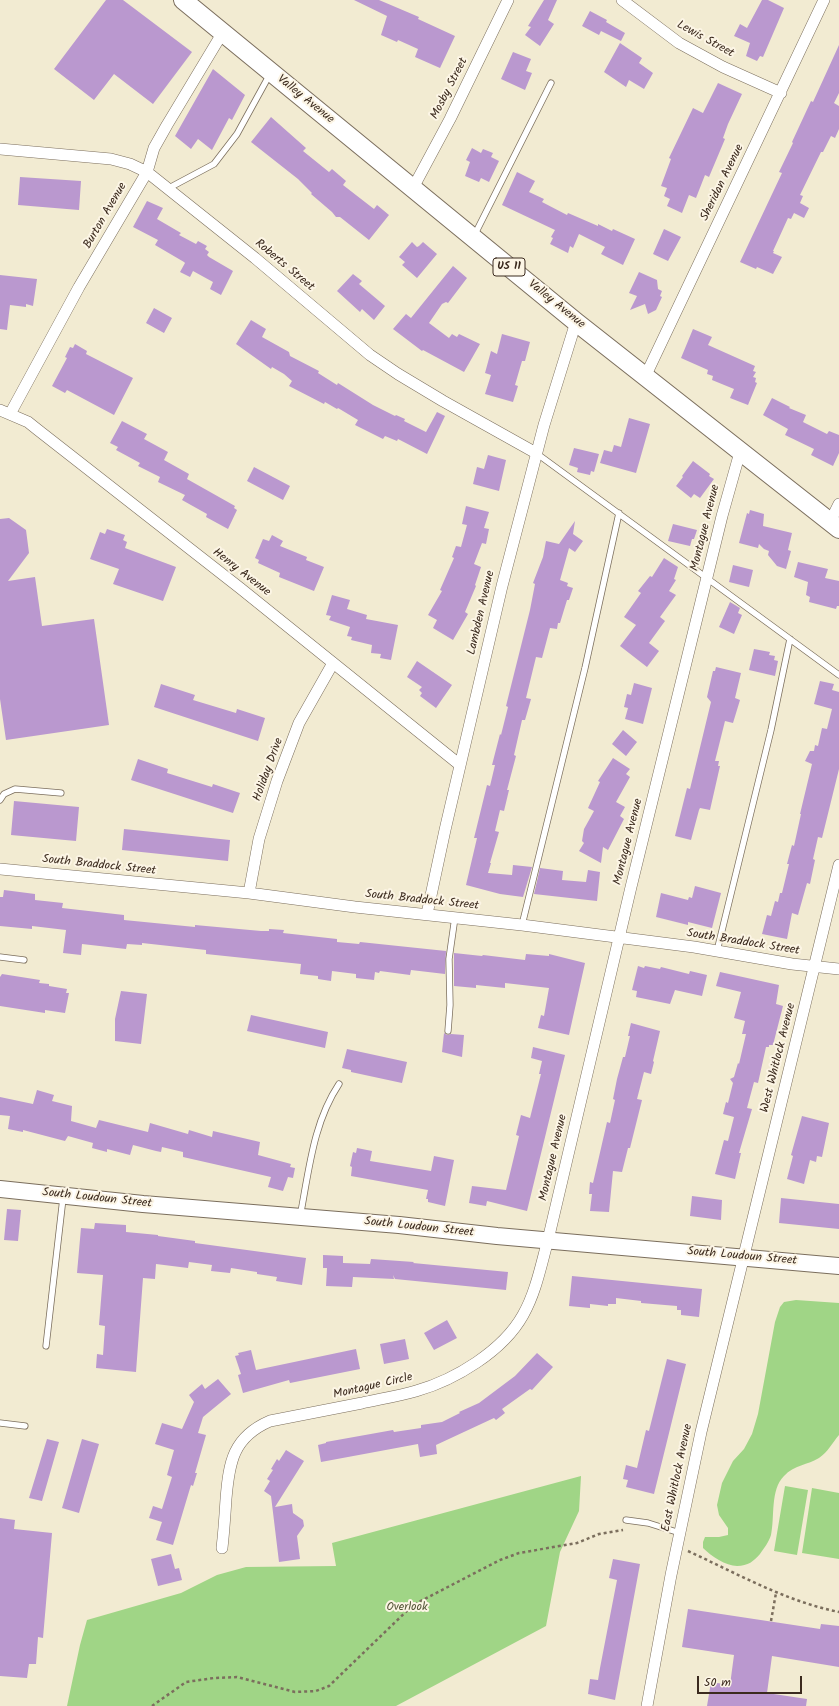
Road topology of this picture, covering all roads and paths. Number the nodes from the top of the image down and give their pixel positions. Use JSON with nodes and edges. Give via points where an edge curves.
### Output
{"nodes":[{"id":1,"x":183,"y":0,"type":"edge"},
{"id":2,"x":508,"y":0,"type":"edge"},
{"id":3,"x":622,"y":0,"type":"edge"},
{"id":4,"x":824,"y":0,"type":"edge"},
{"id":5,"x":223,"y":32,"type":"junction"},
{"id":6,"x":271,"y":72,"type":"junction"},
{"id":7,"x":551,"y":83,"type":"dead end"},
{"id":8,"x":781,"y":93,"type":"junction"},
{"id":9,"x":0,"y":149,"type":"edge"},
{"id":10,"x":147,"y":172,"type":"junction"},
{"id":11,"x":169,"y":188,"type":"junction"},
{"id":12,"x":413,"y":188,"type":"junction"},
{"id":13,"x":473,"y":238,"type":"junction"},
{"id":14,"x":576,"y":322,"type":"junction"},
{"id":15,"x":645,"y":377,"type":"junction"},
{"id":16,"x":5,"y":412,"type":"edge"},
{"id":17,"x":740,"y":452,"type":"junction"},
{"id":18,"x":536,"y":453,"type":"junction"},
{"id":19,"x":839,"y":504,"type":"edge"},
{"id":20,"x":619,"y":513,"type":"junction"},
{"id":21,"x":834,"y":525,"type":"edge"},
{"id":22,"x":707,"y":578,"type":"junction"},
{"id":23,"x":790,"y":639,"type":"junction"},
{"id":24,"x":333,"y":663,"type":"junction"},
{"id":25,"x":839,"y":675,"type":"edge"},
{"id":26,"x":460,"y":765,"type":"junction"},
{"id":27,"x":61,"y":793,"type":"dead end"},
{"id":28,"x":0,"y":800,"type":"edge"},
{"id":29,"x":839,"y":865,"type":"edge"},
{"id":30,"x":0,"y":869,"type":"edge"},
{"id":31,"x":249,"y":893,"type":"junction"},
{"id":32,"x":427,"y":914,"type":"junction"},
{"id":33,"x":455,"y":917,"type":"junction"},
{"id":34,"x":522,"y":925,"type":"junction"},
{"id":35,"x":619,"y":938,"type":"junction"},
{"id":36,"x":717,"y":951,"type":"junction"},
{"id":37,"x":0,"y":957,"type":"edge"},
{"id":38,"x":24,"y":960,"type":"dead end"},
{"id":39,"x":815,"y":967,"type":"junction"},
{"id":40,"x":839,"y":969,"type":"edge"},
{"id":41,"x":448,"y":1031,"type":"dead end"},
{"id":42,"x":339,"y":1084,"type":"dead end"},
{"id":43,"x":0,"y":1190,"type":"edge"},
{"id":44,"x":64,"y":1195,"type":"junction"},
{"id":45,"x":300,"y":1217,"type":"junction"},
{"id":46,"x":548,"y":1240,"type":"junction"},
{"id":47,"x":745,"y":1257,"type":"junction"},
{"id":48,"x":839,"y":1266,"type":"edge"},
{"id":49,"x":46,"y":1346,"type":"dead end"},
{"id":50,"x":0,"y":1423,"type":"edge"},
{"id":51,"x":25,"y":1426,"type":"dead end"},
{"id":52,"x":626,"y":1520,"type":"dead end"},
{"id":53,"x":626,"y":1530,"type":"dead end"},
{"id":54,"x":680,"y":1533,"type":"junction"},
{"id":55,"x":222,"y":1548,"type":"dead end"},
{"id":56,"x":685,"y":1550,"type":"dead end"},
{"id":57,"x":776,"y":1593,"type":"junction"},
{"id":58,"x":839,"y":1612,"type":"edge"},
{"id":59,"x":771,"y":1621,"type":"dead end"},
{"id":60,"x":152,"y":1706,"type":"edge"},
{"id":61,"x":647,"y":1706,"type":"edge"}],
"edges":[{"from":1,"to":5,"type":"main road","name":"Valley Avenue","number":"US 11"},
{"from":2,"to":12,"type":"street","name":"Mosby Street"},
{"from":3,"to":8,"type":"street","name":"Lewis Street","via":[[678,43]]},
{"from":4,"to":8,"type":"street","name":"Sheridan Avenue"},
{"from":5,"to":6,"type":"main road","name":"Valley Avenue","number":"US 11"},
{"from":5,"to":10,"type":"street","name":"Burton Avenue","via":[[154,148]]},
{"from":6,"to":11,"type":"lane","via":[[237,134],[214,164]]},
{"from":6,"to":12,"type":"main road","name":"Valley Avenue","number":"US 11"},
{"from":7,"to":13,"type":"lane"},
{"from":8,"to":15,"type":"street","name":"Sheridan Avenue"},
{"from":9,"to":10,"type":"street","name":"Roberts Street","via":[[111,160],[130,164]]},
{"from":10,"to":11,"type":"street","name":"Roberts Street"},
{"from":10,"to":16,"type":"street","name":"Burton Avenue"},
{"from":11,"to":18,"type":"street","name":"Roberts Street","via":[[370,355],[443,401]]},
{"from":12,"to":13,"type":"main road","name":"Valley Avenue","number":"US 11"},
{"from":13,"to":14,"type":"main road","name":"Valley Avenue","number":"US 11"},
{"from":14,"to":15,"type":"main road","name":"Valley Avenue","number":"US 11"},
{"from":14,"to":18,"type":"street","name":"Lambden Avenue"},
{"from":15,"to":17,"type":"main road","name":"Valley Avenue","number":"US 11"},
{"from":16,"to":24,"type":"street","name":"Henry Avenue","via":[[38,430]]},
{"from":17,"to":21,"type":"main road","name":"Valley Avenue","number":"US 11"},
{"from":17,"to":22,"type":"street","name":"Montague Avenue"},
{"from":18,"to":20,"type":"lane"},
{"from":18,"to":26,"type":"street","name":"Lambden Avenue"},
{"from":19,"to":21,"type":"street"},
{"from":20,"to":22,"type":"lane"},
{"from":20,"to":34,"type":"lane","via":[[585,668]]},
{"from":22,"to":23,"type":"lane"},
{"from":22,"to":35,"type":"street","name":"Montague Avenue"},
{"from":23,"to":25,"type":"lane"},
{"from":23,"to":36,"type":"lane","via":[[771,730]]},
{"from":24,"to":26,"type":"street","name":"Henry Avenue"},
{"from":24,"to":31,"type":"street","name":"Holiday Drive","via":[[299,724],[277,781],[259,839]]},
{"from":26,"to":32,"type":"street","name":"Lambden Avenue"},
{"from":27,"to":28,"type":"lane","via":[[15,789],[4,794]]},
{"from":29,"to":39,"type":"street","name":"West Whitlock Avenue"},
{"from":30,"to":31,"type":"street","name":"South Braddock Street"},
{"from":31,"to":32,"type":"street","name":"South Braddock Street"},
{"from":32,"to":33,"type":"street","name":"South Braddock Street"},
{"from":33,"to":34,"type":"street","name":"South Braddock Street"},
{"from":33,"to":41,"type":"lane","via":[[449,959]]},
{"from":34,"to":35,"type":"street","name":"South Braddock Street"},
{"from":35,"to":36,"type":"street","name":"South Braddock Street"},
{"from":35,"to":46,"type":"street","name":"Montague Avenue"},
{"from":36,"to":39,"type":"street","name":"South Braddock Street"},
{"from":37,"to":38,"type":"lane"},
{"from":39,"to":40,"type":"street","name":"South Braddock Street"},
{"from":39,"to":47,"type":"street","name":"West Whitlock Avenue"},
{"from":42,"to":45,"type":"lane","via":[[324,1110],[317,1130]]},
{"from":43,"to":44,"type":"street","name":"South Loudoun Street"},
{"from":44,"to":45,"type":"street","name":"South Loudoun Street"},
{"from":44,"to":49,"type":"lane"},
{"from":45,"to":46,"type":"street","name":"South Loudoun Street"},
{"from":46,"to":47,"type":"street","name":"South Loudoun Street"},
{"from":46,"to":55,"type":"street","name":"Montague Circle","via":[[532,1297],[523,1315],[496,1347],[471,1366],[417,1391],[270,1421],[259,1425],[248,1434],[232,1457],[228,1473]]},
{"from":47,"to":48,"type":"street","name":"South Loudoun Street"},
{"from":47,"to":54,"type":"street","name":"East Whitlock Avenue","via":[[705,1417]]},
{"from":50,"to":51,"type":"lane"},
{"from":52,"to":54,"type":"lane"},
{"from":53,"to":60,"type":"path","via":[[599,1534],[576,1543],[519,1553],[494,1563],[413,1605],[329,1686],[316,1691],[295,1692],[237,1678],[214,1678],[186,1682]]},
{"from":54,"to":61,"type":"street","name":"East Whitlock Avenue"},
{"from":56,"to":57,"type":"path"},
{"from":57,"to":58,"type":"path"},
{"from":57,"to":59,"type":"path"}]}
